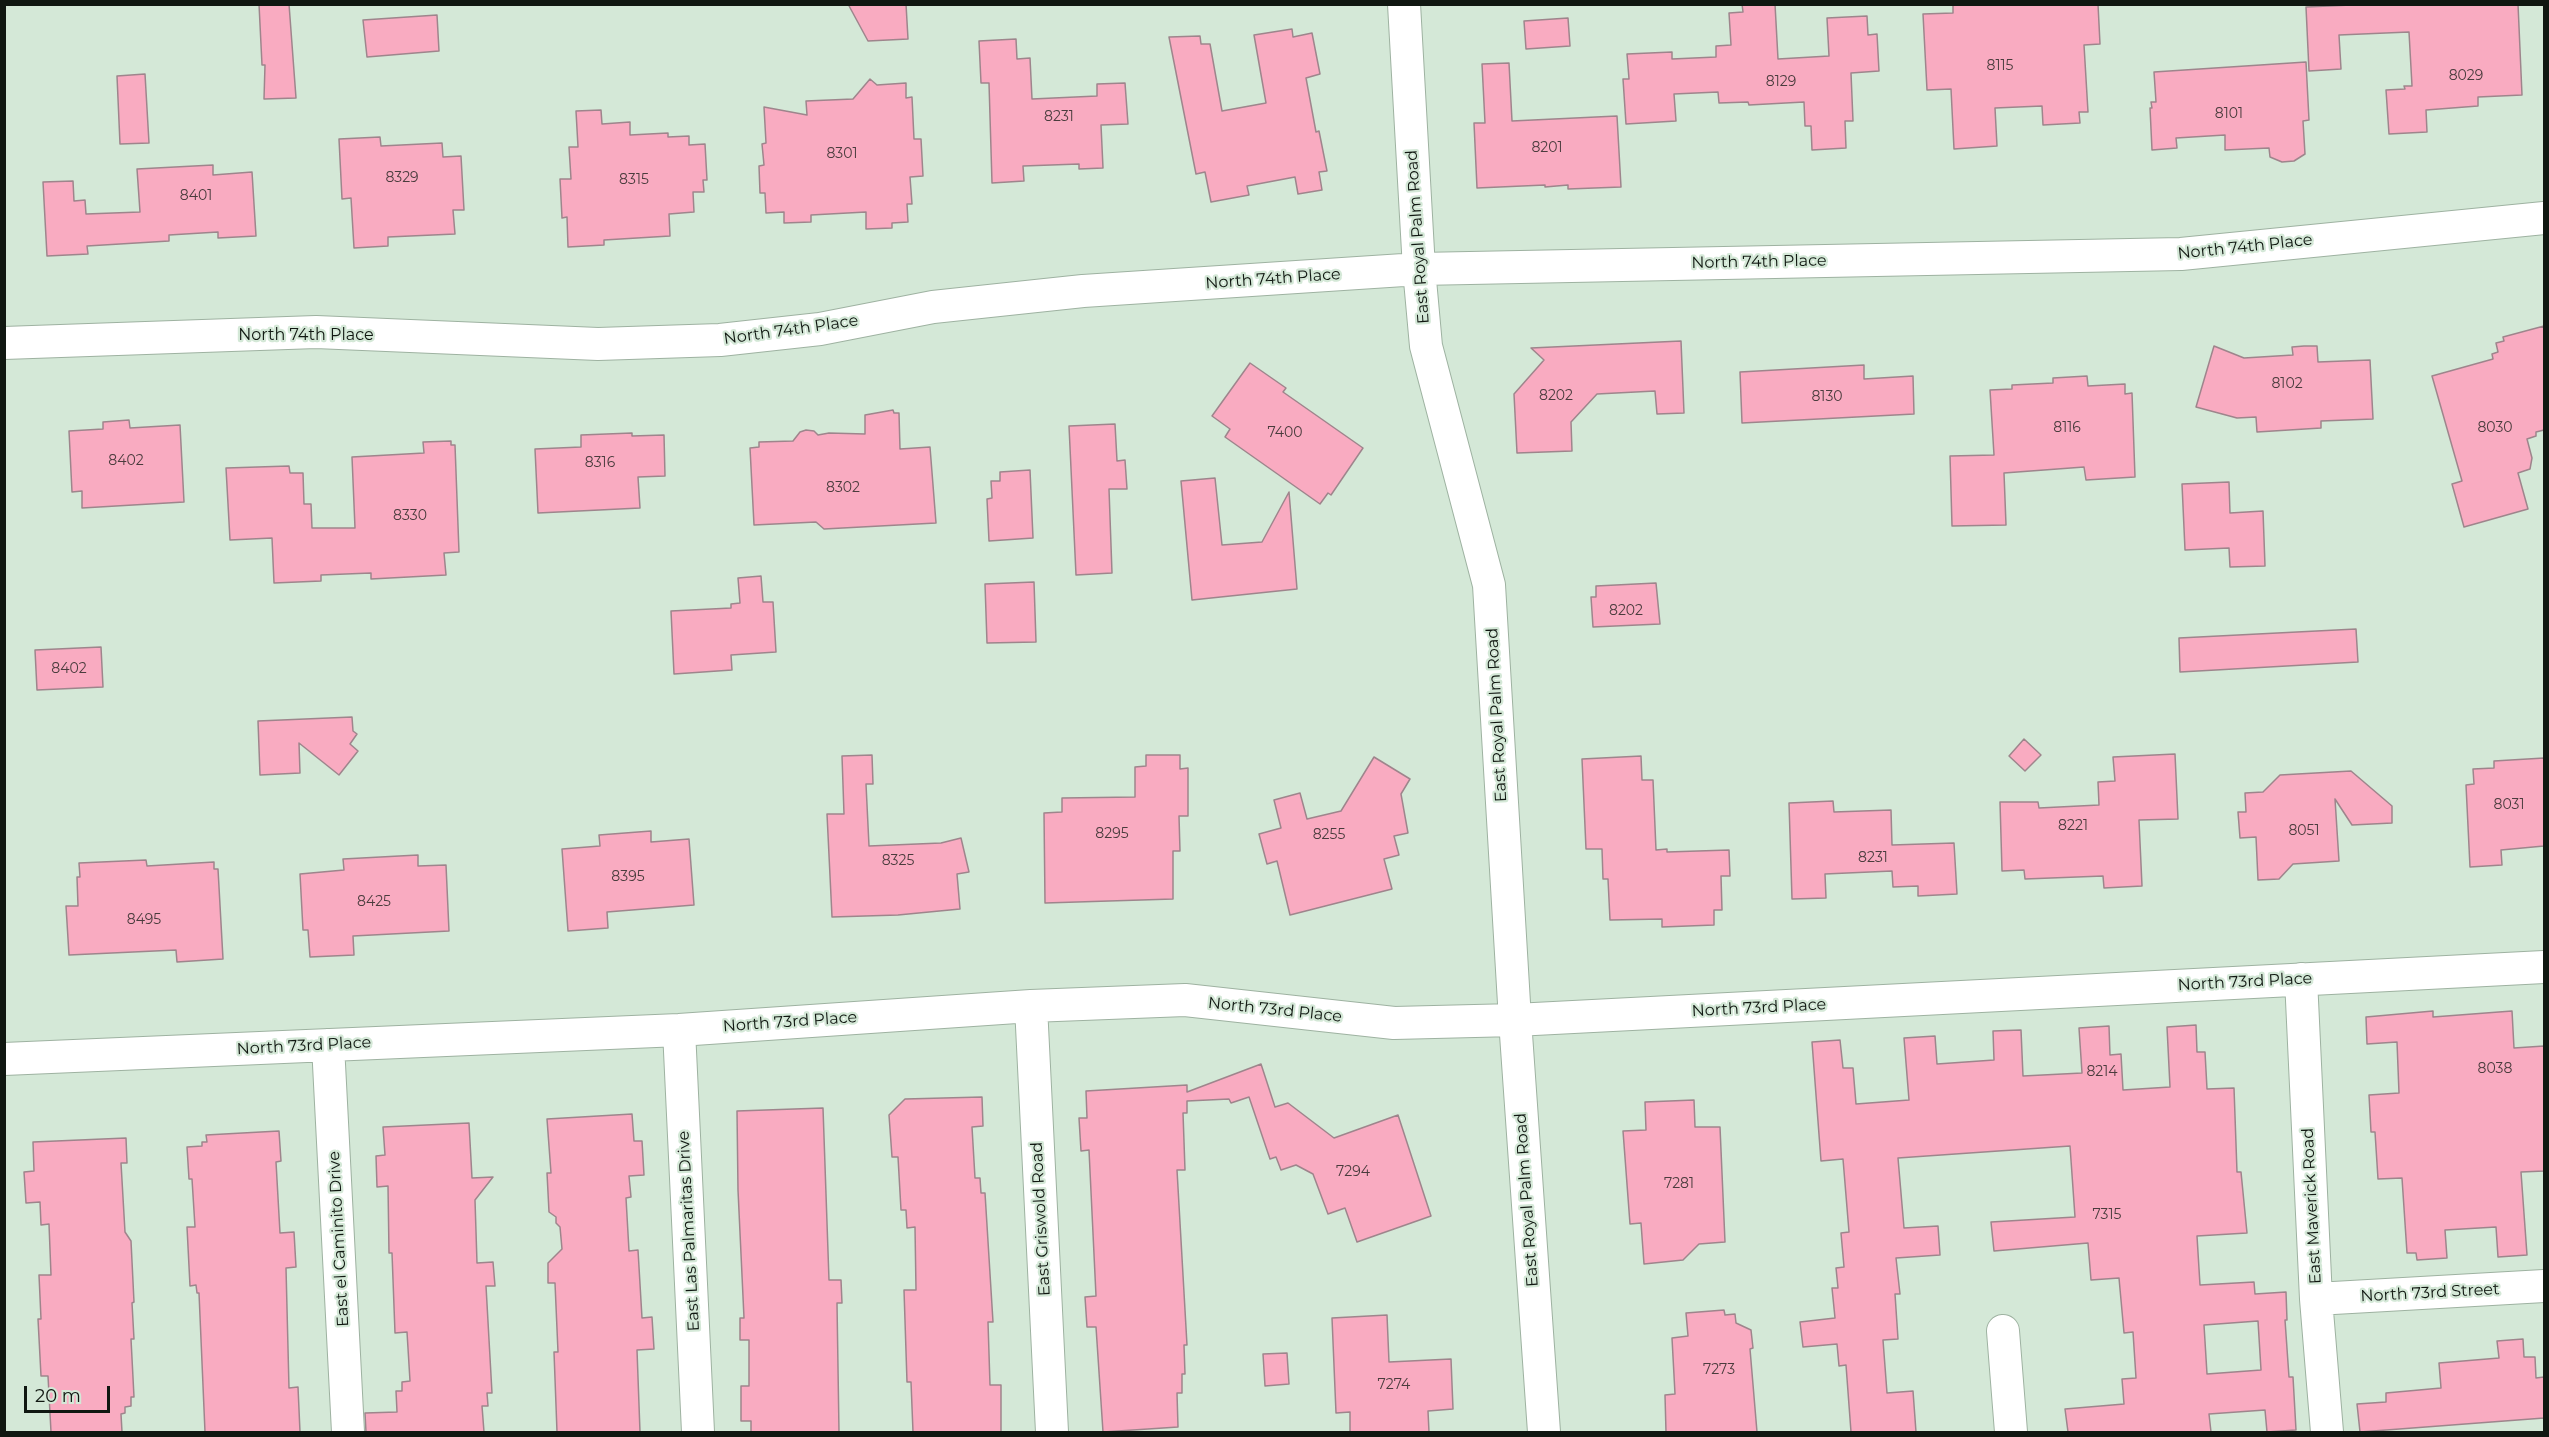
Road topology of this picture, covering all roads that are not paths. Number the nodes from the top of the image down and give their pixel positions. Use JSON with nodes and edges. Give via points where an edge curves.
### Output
{"nodes":[{"id":1,"x":1404,"y":4,"type":"edge"},
{"id":2,"x":2544,"y":218,"type":"edge"},
{"id":3,"x":1419,"y":269,"type":"junction"},
{"id":4,"x":4,"y":343,"type":"edge"},
{"id":5,"x":2544,"y":967,"type":"edge"},
{"id":6,"x":2301,"y":980,"type":"junction"},
{"id":7,"x":1031,"y":1006,"type":"junction"},
{"id":8,"x":1515,"y":1020,"type":"junction"},
{"id":9,"x":679,"y":1030,"type":"junction"},
{"id":10,"x":328,"y":1045,"type":"junction"},
{"id":11,"x":4,"y":1059,"type":"edge"},
{"id":12,"x":2544,"y":1286,"type":"edge"},
{"id":13,"x":2316,"y":1299,"type":"junction"},
{"id":14,"x":2003,"y":1331,"type":"dead end"},
{"id":15,"x":348,"y":1432,"type":"edge"},
{"id":16,"x":698,"y":1432,"type":"edge"},
{"id":17,"x":1052,"y":1432,"type":"edge"},
{"id":18,"x":1544,"y":1432,"type":"edge"},
{"id":19,"x":2011,"y":1432,"type":"edge"},
{"id":20,"x":2327,"y":1432,"type":"edge"}],
"edges":[{"from":1,"to":3,"type":"street","name":"East Royal Palm Road"},
{"from":2,"to":3,"type":"street","name":"North 74th Place","via":[[2181,254]]},
{"from":3,"to":4,"type":"street","name":"North 74th Place","via":[[1083,291],[933,307],[820,328],[720,340],[598,344],[316,332]]},
{"from":3,"to":8,"type":"street","name":"East Royal Palm Road","via":[[1426,346],[1489,585]]},
{"from":5,"to":6,"type":"street","name":"North 73rd Place"},
{"from":6,"to":8,"type":"street","name":"North 73rd Place"},
{"from":6,"to":13,"type":"street","name":"East Maverick Road"},
{"from":7,"to":8,"type":"street","name":"North 73rd Place","via":[[1185,1000],[1394,1023]]},
{"from":7,"to":9,"type":"street","name":"North 73rd Place"},
{"from":7,"to":17,"type":"street","name":"East Griswold Road"},
{"from":8,"to":18,"type":"street","name":"East Royal Palm Road"},
{"from":9,"to":10,"type":"street","name":"North 73rd Place"},
{"from":9,"to":16,"type":"street","name":"East Las Palmaritas Drive"},
{"from":10,"to":11,"type":"street","name":"North 73rd Place"},
{"from":10,"to":15,"type":"street","name":"East el Caminito Drive"},
{"from":12,"to":13,"type":"street","name":"North 73rd Street"},
{"from":13,"to":20,"type":"street","name":"East Maverick Road"},
{"from":14,"to":19,"type":"street"}]}
